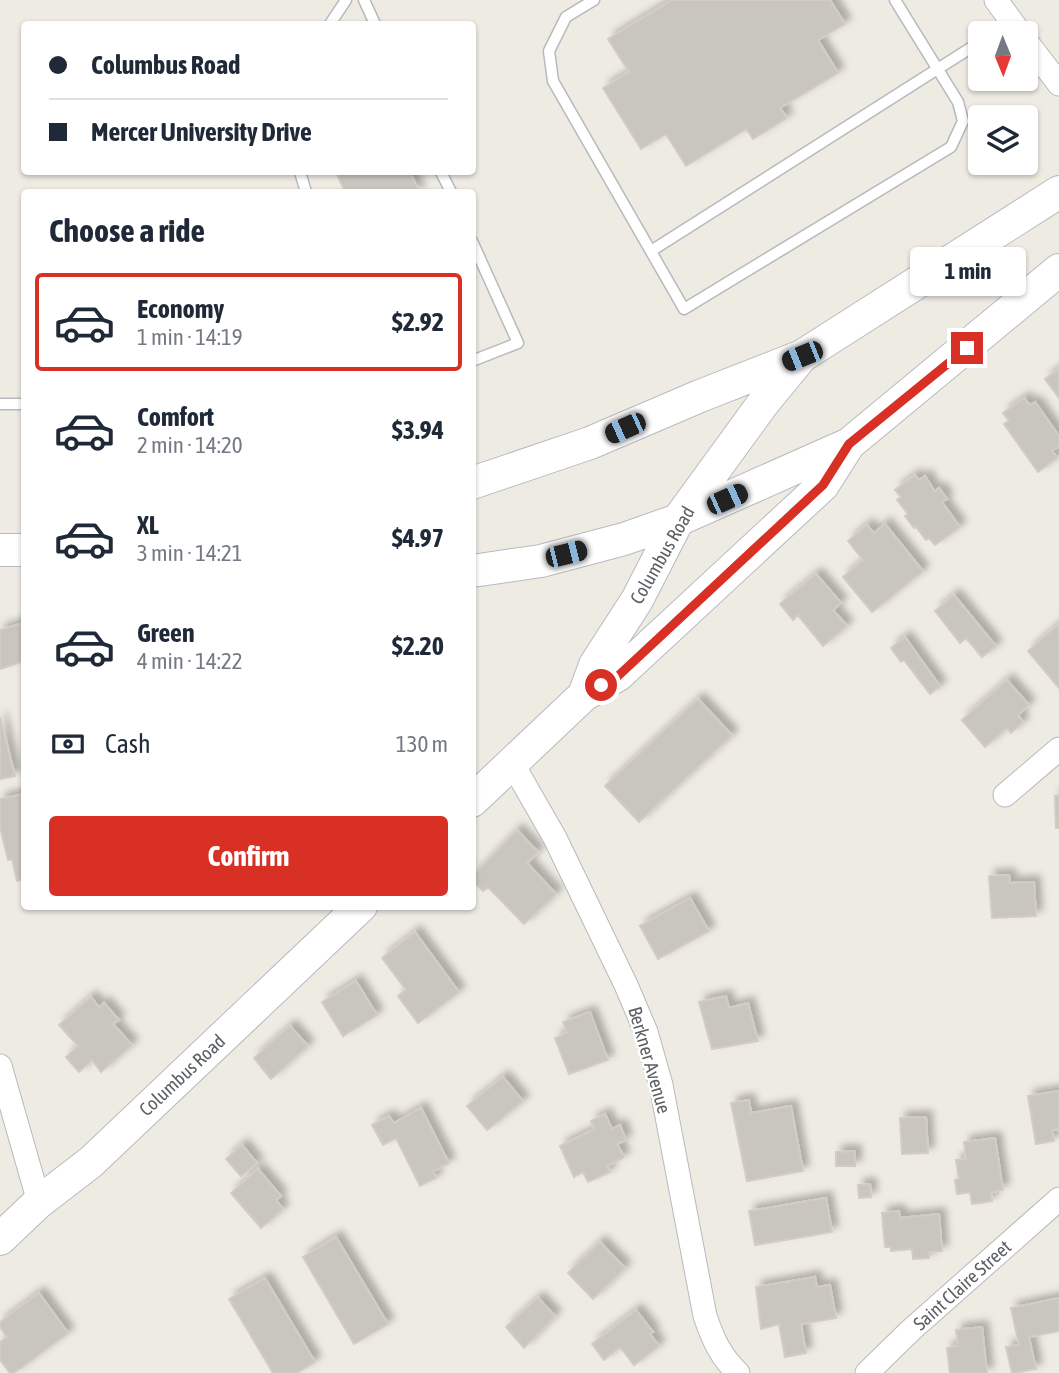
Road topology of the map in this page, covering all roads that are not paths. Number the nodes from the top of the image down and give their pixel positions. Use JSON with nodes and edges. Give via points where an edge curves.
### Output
{"nodes":[{"id":1,"x":346,"y":0,"type":"edge"},
{"id":2,"x":364,"y":0,"type":"edge"},
{"id":3,"x":594,"y":0,"type":"edge"},
{"id":4,"x":895,"y":0,"type":"edge"},
{"id":5,"x":996,"y":0,"type":"edge"},
{"id":6,"x":332,"y":21,"type":"edge"},
{"id":7,"x":374,"y":21,"type":"edge"},
{"id":8,"x":1004,"y":21,"type":"edge"},
{"id":9,"x":968,"y":49,"type":"edge"},
{"id":10,"x":1038,"y":57,"type":"edge"},
{"id":11,"x":937,"y":68,"type":"junction"},
{"id":12,"x":1059,"y":84,"type":"edge"},
{"id":13,"x":1059,"y":192,"type":"edge"},
{"id":14,"x":476,"y":250,"type":"edge"},
{"id":15,"x":651,"y":250,"type":"junction"},
{"id":16,"x":1059,"y":270,"type":"edge"},
{"id":17,"x":802,"y":356,"type":"junction"},
{"id":18,"x":476,"y":359,"type":"edge"},
{"id":19,"x":0,"y":404,"type":"edge"},
{"id":20,"x":21,"y":404,"type":"edge"},
{"id":21,"x":849,"y":444,"type":"junction"},
{"id":22,"x":476,"y":482,"type":"edge"},
{"id":23,"x":678,"y":520,"type":"junction"},
{"id":24,"x":0,"y":550,"type":"edge"},
{"id":25,"x":21,"y":550,"type":"edge"},
{"id":26,"x":476,"y":570,"type":"edge"},
{"id":27,"x":584,"y":695,"type":"junction"},
{"id":28,"x":1059,"y":749,"type":"edge"},
{"id":29,"x":512,"y":763,"type":"junction"},
{"id":30,"x":1004,"y":795,"type":"dead end"},
{"id":31,"x":476,"y":797,"type":"edge"},
{"id":32,"x":357,"y":910,"type":"edge"},
{"id":33,"x":0,"y":1066,"type":"edge"},
{"id":34,"x":1059,"y":1199,"type":"edge"},
{"id":35,"x":38,"y":1202,"type":"junction"},
{"id":36,"x":0,"y":1239,"type":"edge"},
{"id":37,"x":738,"y":1373,"type":"edge"},
{"id":38,"x":867,"y":1373,"type":"edge"}],
"edges":[{"from":1,"to":6,"type":"lane"},
{"from":2,"to":7,"type":"lane"},
{"from":3,"to":15,"type":"lane","via":[[566,17],[549,51],[553,81]]},
{"from":4,"to":11,"type":"lane"},
{"from":5,"to":8,"type":"street"},
{"from":9,"to":11,"type":"lane"},
{"from":10,"to":12,"type":"street"},
{"from":11,"to":15,"type":"lane"},
{"from":11,"to":15,"type":"lane","via":[[958,102],[963,121],[951,147],[684,309]]},
{"from":13,"to":17,"type":"street"},
{"from":14,"to":18,"type":"lane","via":[[518,343]]},
{"from":16,"to":21,"type":"street"},
{"from":17,"to":22,"type":"street","via":[[590,443]]},
{"from":17,"to":23,"type":"street","name":"Columbus Road"},
{"from":19,"to":20,"type":"lane"},
{"from":21,"to":23,"type":"street"},
{"from":21,"to":27,"type":"street","name":"Columbus Road","via":[[823,485],[765,540],[618,676]]},
{"from":23,"to":26,"type":"street","via":[[541,561]]},
{"from":23,"to":27,"type":"street","name":"Columbus Road","via":[[637,600],[595,665]]},
{"from":24,"to":25,"type":"street"},
{"from":27,"to":29,"type":"street","name":"Columbus Road"},
{"from":28,"to":30,"type":"street"},
{"from":29,"to":31,"type":"street","name":"Columbus Road"},
{"from":29,"to":37,"type":"street","name":"Berkner Avenue","via":[[555,838],[646,1032],[661,1085],[705,1316],[722,1357]]},
{"from":32,"to":35,"type":"street","name":"Columbus Road","via":[[91,1162]]},
{"from":33,"to":35,"type":"street"},
{"from":34,"to":38,"type":"street","name":"Saint Claire Street"},
{"from":35,"to":36,"type":"street","name":"Columbus Road"}]}
